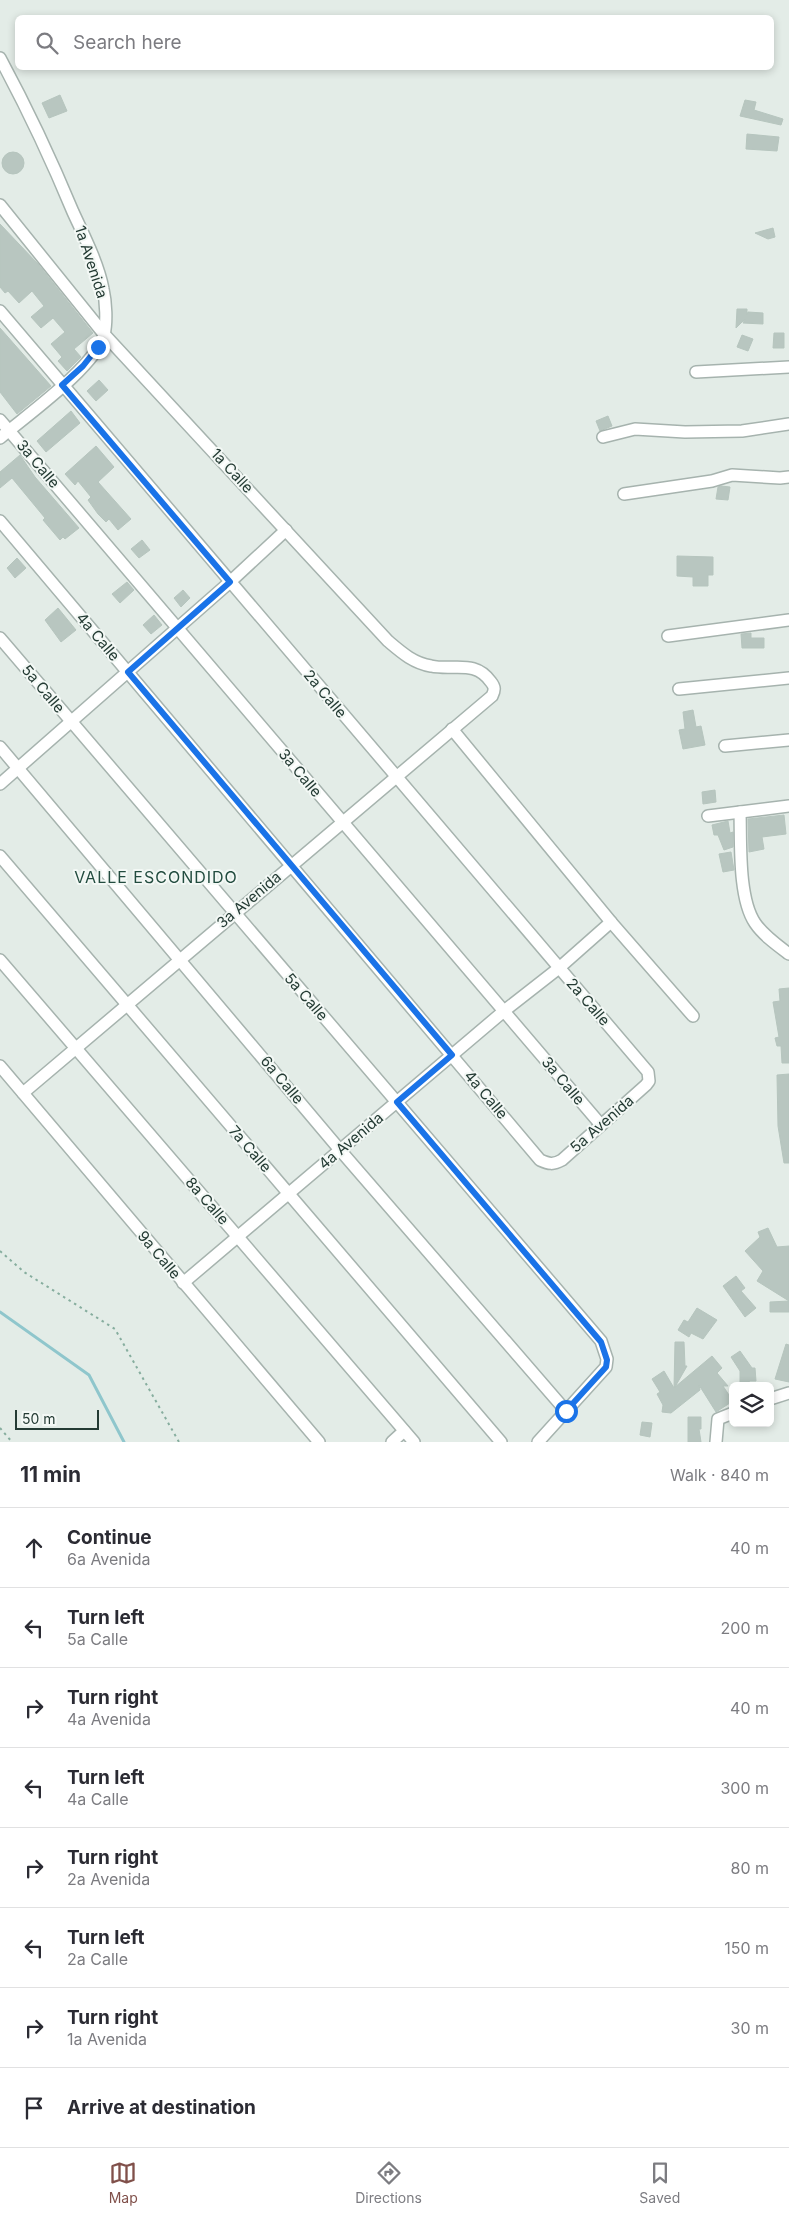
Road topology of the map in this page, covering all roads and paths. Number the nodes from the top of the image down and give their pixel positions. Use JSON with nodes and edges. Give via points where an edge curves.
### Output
{"nodes":[{"id":1,"x":0,"y":58,"type":"edge"},
{"id":2,"x":0,"y":205,"type":"edge"},
{"id":3,"x":0,"y":312,"type":"edge"},
{"id":4,"x":104,"y":334,"type":"junction"},
{"id":5,"x":789,"y":368,"type":"edge"},
{"id":6,"x":696,"y":372,"type":"dead end"},
{"id":7,"x":62,"y":385,"type":"junction"},
{"id":8,"x":0,"y":420,"type":"edge"},
{"id":9,"x":789,"y":424,"type":"edge"},
{"id":10,"x":4,"y":434,"type":"edge"},
{"id":11,"x":603,"y":437,"type":"dead end"},
{"id":12,"x":789,"y":476,"type":"edge"},
{"id":13,"x":624,"y":494,"type":"dead end"},
{"id":14,"x":0,"y":521,"type":"edge"},
{"id":15,"x":286,"y":530,"type":"junction"},
{"id":16,"x":230,"y":582,"type":"junction"},
{"id":17,"x":789,"y":620,"type":"edge"},
{"id":18,"x":177,"y":628,"type":"junction"},
{"id":19,"x":668,"y":636,"type":"dead end"},
{"id":20,"x":0,"y":638,"type":"edge"},
{"id":21,"x":128,"y":672,"type":"junction"},
{"id":22,"x":789,"y":678,"type":"edge"},
{"id":23,"x":494,"y":686,"type":"joint"},
{"id":24,"x":679,"y":689,"type":"dead end"},
{"id":25,"x":71,"y":722,"type":"junction"},
{"id":26,"x":452,"y":728,"type":"junction"},
{"id":27,"x":789,"y":740,"type":"edge"},
{"id":28,"x":725,"y":746,"type":"dead end"},
{"id":29,"x":0,"y":748,"type":"edge"},
{"id":30,"x":18,"y":768,"type":"junction"},
{"id":31,"x":395,"y":776,"type":"junction"},
{"id":32,"x":0,"y":784,"type":"edge"},
{"id":33,"x":789,"y":806,"type":"edge"},
{"id":34,"x":740,"y":812,"type":"junction"},
{"id":35,"x":708,"y":816,"type":"dead end"},
{"id":36,"x":342,"y":821,"type":"junction"},
{"id":37,"x":0,"y":856,"type":"edge"},
{"id":38,"x":291,"y":865,"type":"junction"},
{"id":39,"x":233,"y":914,"type":"junction"},
{"id":40,"x":611,"y":922,"type":"junction"},
{"id":41,"x":789,"y":954,"type":"edge"},
{"id":42,"x":0,"y":960,"type":"edge"},
{"id":43,"x":179,"y":960,"type":"junction"},
{"id":44,"x":559,"y":968,"type":"junction"},
{"id":45,"x":126,"y":1004,"type":"junction"},
{"id":46,"x":504,"y":1011,"type":"junction"},
{"id":47,"x":693,"y":1016,"type":"dead end"},
{"id":48,"x":75,"y":1048,"type":"junction"},
{"id":49,"x":452,"y":1055,"type":"junction"},
{"id":50,"x":0,"y":1066,"type":"edge"},
{"id":51,"x":650,"y":1077,"type":"joint"},
{"id":52,"x":23,"y":1093,"type":"junction"},
{"id":53,"x":397,"y":1102,"type":"junction"},
{"id":54,"x":601,"y":1125,"type":"junction"},
{"id":55,"x":340,"y":1150,"type":"junction"},
{"id":56,"x":548,"y":1164,"type":"joint"},
{"id":57,"x":288,"y":1194,"type":"junction"},
{"id":58,"x":238,"y":1237,"type":"junction"},
{"id":59,"x":0,"y":1251,"type":"edge"},
{"id":60,"x":183,"y":1283,"type":"junction"},
{"id":61,"x":789,"y":1393,"type":"edge"},
{"id":62,"x":774,"y":1398,"type":"edge"},
{"id":63,"x":566,"y":1411,"type":"junction"},
{"id":64,"x":729,"y":1415,"type":"edge"},
{"id":65,"x":0,"y":1428,"type":"edge"},
{"id":66,"x":404,"y":1432,"type":"junction"},
{"id":67,"x":12,"y":1442,"type":"edge"},
{"id":68,"x":179,"y":1442,"type":"edge"},
{"id":69,"x":319,"y":1442,"type":"edge"},
{"id":70,"x":392,"y":1442,"type":"edge"},
{"id":71,"x":414,"y":1442,"type":"edge"},
{"id":72,"x":501,"y":1442,"type":"edge"},
{"id":73,"x":538,"y":1442,"type":"edge"},
{"id":74,"x":716,"y":1442,"type":"edge"}],
"edges":[{"from":1,"to":4,"type":"street","name":"1a Avenida","via":[[49,156],[95,264],[103,289]]},
{"from":2,"to":4,"type":"street","name":"1a Calle"},
{"from":3,"to":7,"type":"street","name":"2a Calle"},
{"from":4,"to":7,"type":"street","name":"1a Avenida","via":[[83,366]]},
{"from":4,"to":15,"type":"street","name":"1a Calle"},
{"from":5,"to":6,"type":"street"},
{"from":7,"to":10,"type":"street","name":"1a Avenida"},
{"from":7,"to":16,"type":"street","name":"2a Calle"},
{"from":8,"to":10,"type":"street","name":"3a Calle"},
{"from":9,"to":11,"type":"street","via":[[685,432],[635,429]]},
{"from":10,"to":18,"type":"street","name":"3a Calle"},
{"from":12,"to":13,"type":"street","via":[[732,475]]},
{"from":14,"to":21,"type":"street","name":"4a Calle"},
{"from":15,"to":16,"type":"street"},
{"from":15,"to":23,"type":"street","name":"1a Calle","via":[[388,641],[410,659],[431,666],[472,667],[484,673]]},
{"from":16,"to":18,"type":"street"},
{"from":16,"to":31,"type":"street","name":"2a Calle"},
{"from":17,"to":19,"type":"street"},
{"from":18,"to":21,"type":"street"},
{"from":18,"to":36,"type":"street","name":"3a Calle"},
{"from":20,"to":25,"type":"street","name":"5a Calle"},
{"from":21,"to":25,"type":"street"},
{"from":21,"to":38,"type":"street","name":"4a Calle"},
{"from":22,"to":24,"type":"street"},
{"from":23,"to":26,"type":"street","name":"3a Avenida","via":[[492,696]]},
{"from":25,"to":30,"type":"street"},
{"from":25,"to":39,"type":"street","name":"5a Calle"},
{"from":26,"to":31,"type":"street","name":"3a Avenida"},
{"from":26,"to":40,"type":"street"},
{"from":27,"to":28,"type":"street"},
{"from":29,"to":30,"type":"street","name":"6a Calle"},
{"from":30,"to":32,"type":"street"},
{"from":30,"to":43,"type":"street","name":"6a Calle"},
{"from":31,"to":36,"type":"street","name":"3a Avenida"},
{"from":31,"to":44,"type":"street","name":"2a Calle"},
{"from":33,"to":34,"type":"street"},
{"from":34,"to":35,"type":"street"},
{"from":34,"to":41,"type":"street","via":[[743,892],[754,922]]},
{"from":36,"to":38,"type":"street","name":"3a Avenida"},
{"from":36,"to":46,"type":"street","name":"3a Calle"},
{"from":37,"to":45,"type":"street","name":"7a Calle"},
{"from":38,"to":39,"type":"street","name":"3a Avenida"},
{"from":38,"to":49,"type":"street","name":"4a Calle"},
{"from":39,"to":43,"type":"street","name":"3a Avenida"},
{"from":39,"to":53,"type":"street","name":"5a Calle"},
{"from":40,"to":44,"type":"street","name":"4a Avenida"},
{"from":40,"to":47,"type":"street"},
{"from":42,"to":48,"type":"street","name":"8a Calle"},
{"from":43,"to":45,"type":"street","name":"3a Avenida"},
{"from":43,"to":55,"type":"street","name":"6a Calle"},
{"from":44,"to":46,"type":"street","name":"4a Avenida"},
{"from":44,"to":51,"type":"street","name":"2a Calle"},
{"from":45,"to":48,"type":"street","name":"3a Avenida"},
{"from":45,"to":57,"type":"street","name":"7a Calle"},
{"from":46,"to":49,"type":"street","name":"4a Avenida"},
{"from":46,"to":54,"type":"street","name":"3a Calle"},
{"from":48,"to":52,"type":"street","name":"3a Avenida"},
{"from":48,"to":58,"type":"street","name":"8a Calle"},
{"from":49,"to":53,"type":"street","name":"4a Avenida"},
{"from":49,"to":56,"type":"street","name":"4a Calle","via":[[540,1160]]},
{"from":50,"to":52,"type":"street","name":"9a Calle"},
{"from":51,"to":54,"type":"street","name":"5a Avenida","via":[[646,1085]]},
{"from":52,"to":60,"type":"street","name":"9a Calle"},
{"from":53,"to":55,"type":"street","name":"4a Avenida"},
{"from":53,"to":63,"type":"street","name":"5a Calle","via":[[601,1342],[606,1367]]},
{"from":54,"to":56,"type":"street","name":"5a Avenida","via":[[562,1160]]},
{"from":55,"to":57,"type":"street","name":"4a Avenida"},
{"from":55,"to":63,"type":"street","name":"6a Calle"},
{"from":57,"to":58,"type":"street","name":"4a Avenida"},
{"from":57,"to":72,"type":"street","name":"7a Calle"},
{"from":58,"to":60,"type":"street","name":"4a Avenida"},
{"from":58,"to":66,"type":"street","name":"8a Calle"},
{"from":59,"to":68,"type":"path","via":[[24,1272],[116,1329]]},
{"from":60,"to":69,"type":"street","name":"9a Calle"},
{"from":61,"to":62,"type":"street"},
{"from":63,"to":73,"type":"street"},
{"from":64,"to":74,"type":"street","via":[[718,1419]]},
{"from":65,"to":67,"type":"path"},
{"from":66,"to":70,"type":"street"},
{"from":66,"to":71,"type":"street","name":"8a Calle"}]}
